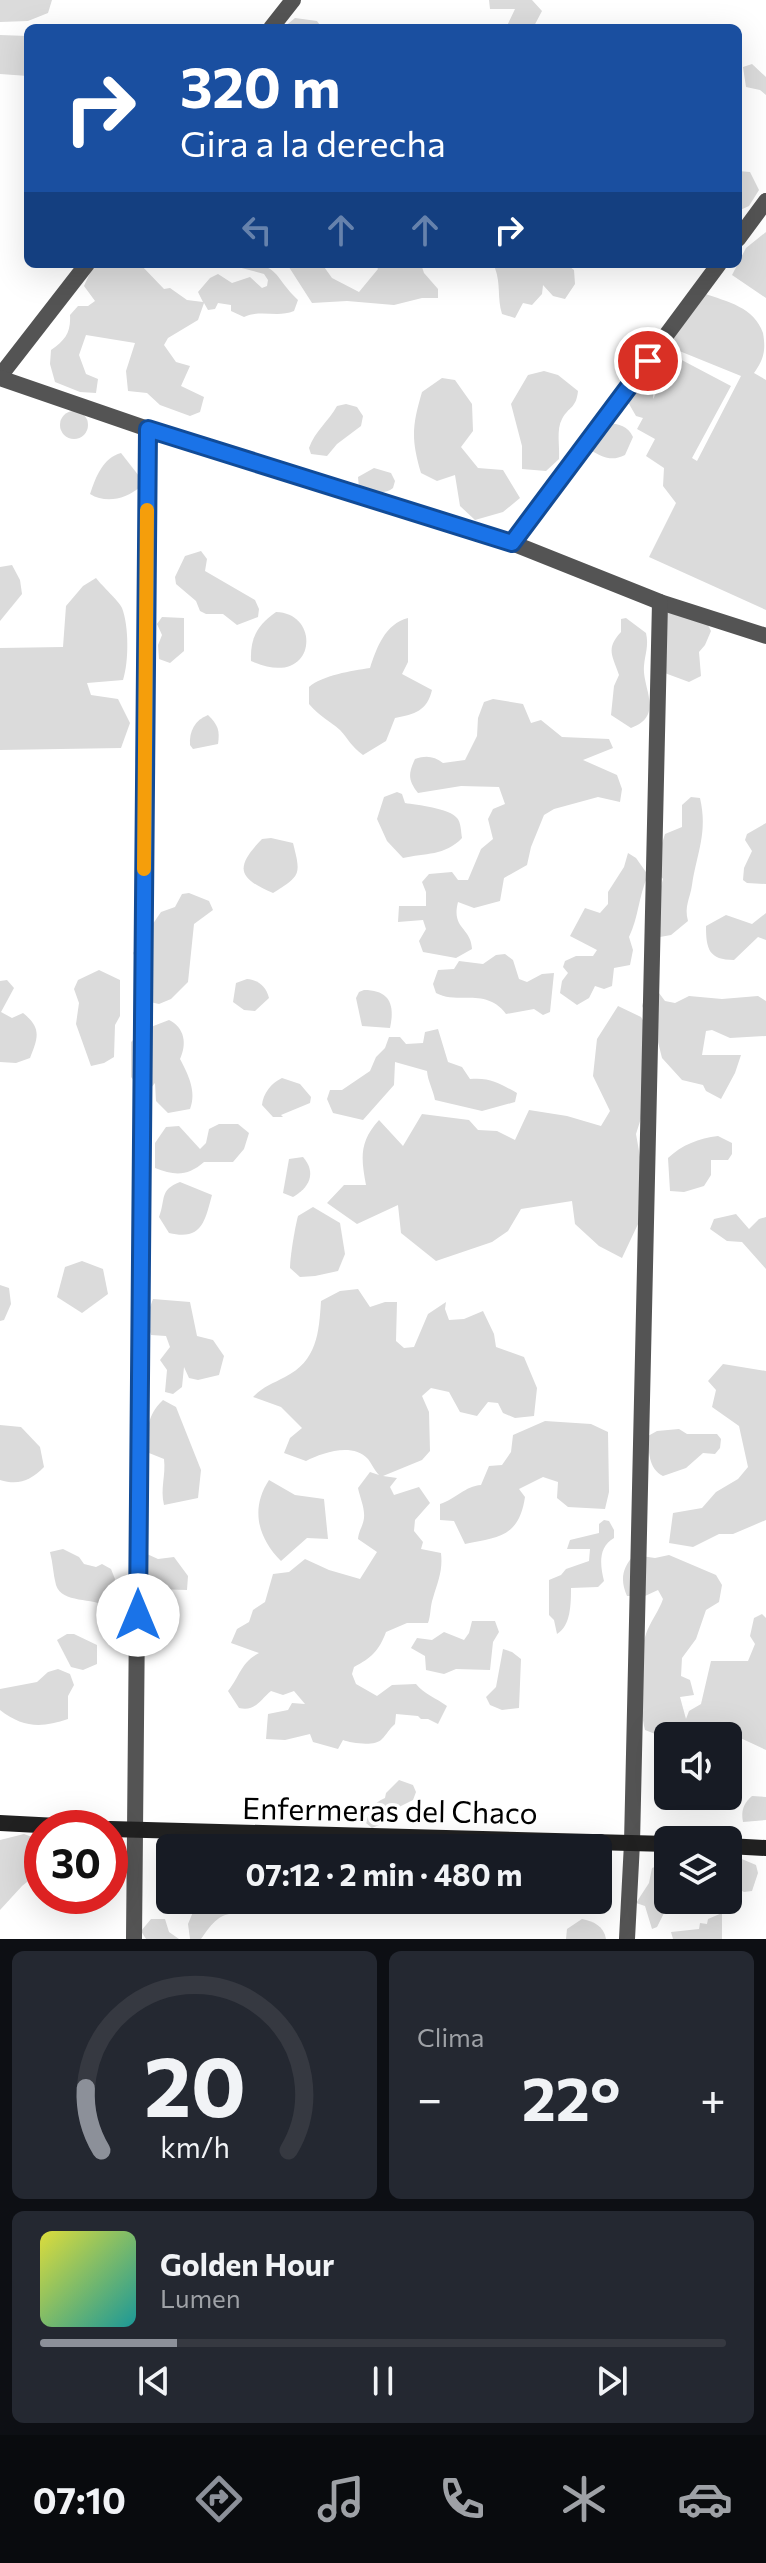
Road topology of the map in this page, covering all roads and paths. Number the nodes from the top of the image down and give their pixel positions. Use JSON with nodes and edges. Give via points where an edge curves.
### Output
{"nodes":[{"id":1,"x":293,"y":0,"type":"edge"},
{"id":2,"x":274,"y":24,"type":"edge"},
{"id":3,"x":766,"y":201,"type":"edge"},
{"id":4,"x":742,"y":234,"type":"edge"},
{"id":5,"x":84,"y":268,"type":"edge"},
{"id":6,"x":716,"y":268,"type":"edge"},
{"id":7,"x":0,"y":377,"type":"edge"},
{"id":8,"x":148,"y":429,"type":"junction"},
{"id":9,"x":512,"y":543,"type":"junction"},
{"id":10,"x":660,"y":602,"type":"junction"},
{"id":11,"x":766,"y":636,"type":"edge"},
{"id":12,"x":0,"y":1823,"type":"edge"},
{"id":13,"x":24,"y":1824,"type":"edge"},
{"id":14,"x":128,"y":1830,"type":"edge"},
{"id":15,"x":136,"y":1830,"type":"junction"},
{"id":16,"x":632,"y":1843,"type":"junction"},
{"id":17,"x":654,"y":1844,"type":"edge"},
{"id":18,"x":742,"y":1847,"type":"edge"},
{"id":19,"x":766,"y":1848,"type":"edge"},
{"id":20,"x":134,"y":1939,"type":"edge"},
{"id":21,"x":627,"y":1939,"type":"edge"}],
"edges":[{"from":1,"to":2,"type":"street"},
{"from":3,"to":4,"type":"street"},
{"from":5,"to":7,"type":"street"},
{"from":6,"to":9,"type":"street"},
{"from":7,"to":8,"type":"street"},
{"from":8,"to":9,"type":"street"},
{"from":8,"to":15,"type":"street"},
{"from":9,"to":10,"type":"street"},
{"from":10,"to":11,"type":"street"},
{"from":10,"to":16,"type":"street"},
{"from":12,"to":13,"type":"main road"},
{"from":14,"to":15,"type":"main road","name":"Enfermeras del Chaco"},
{"from":15,"to":16,"type":"main road","name":"Enfermeras del Chaco"},
{"from":15,"to":20,"type":"street"},
{"from":16,"to":17,"type":"main road","name":"Enfermeras del Chaco"},
{"from":16,"to":21,"type":"street"},
{"from":18,"to":19,"type":"main road"}]}
